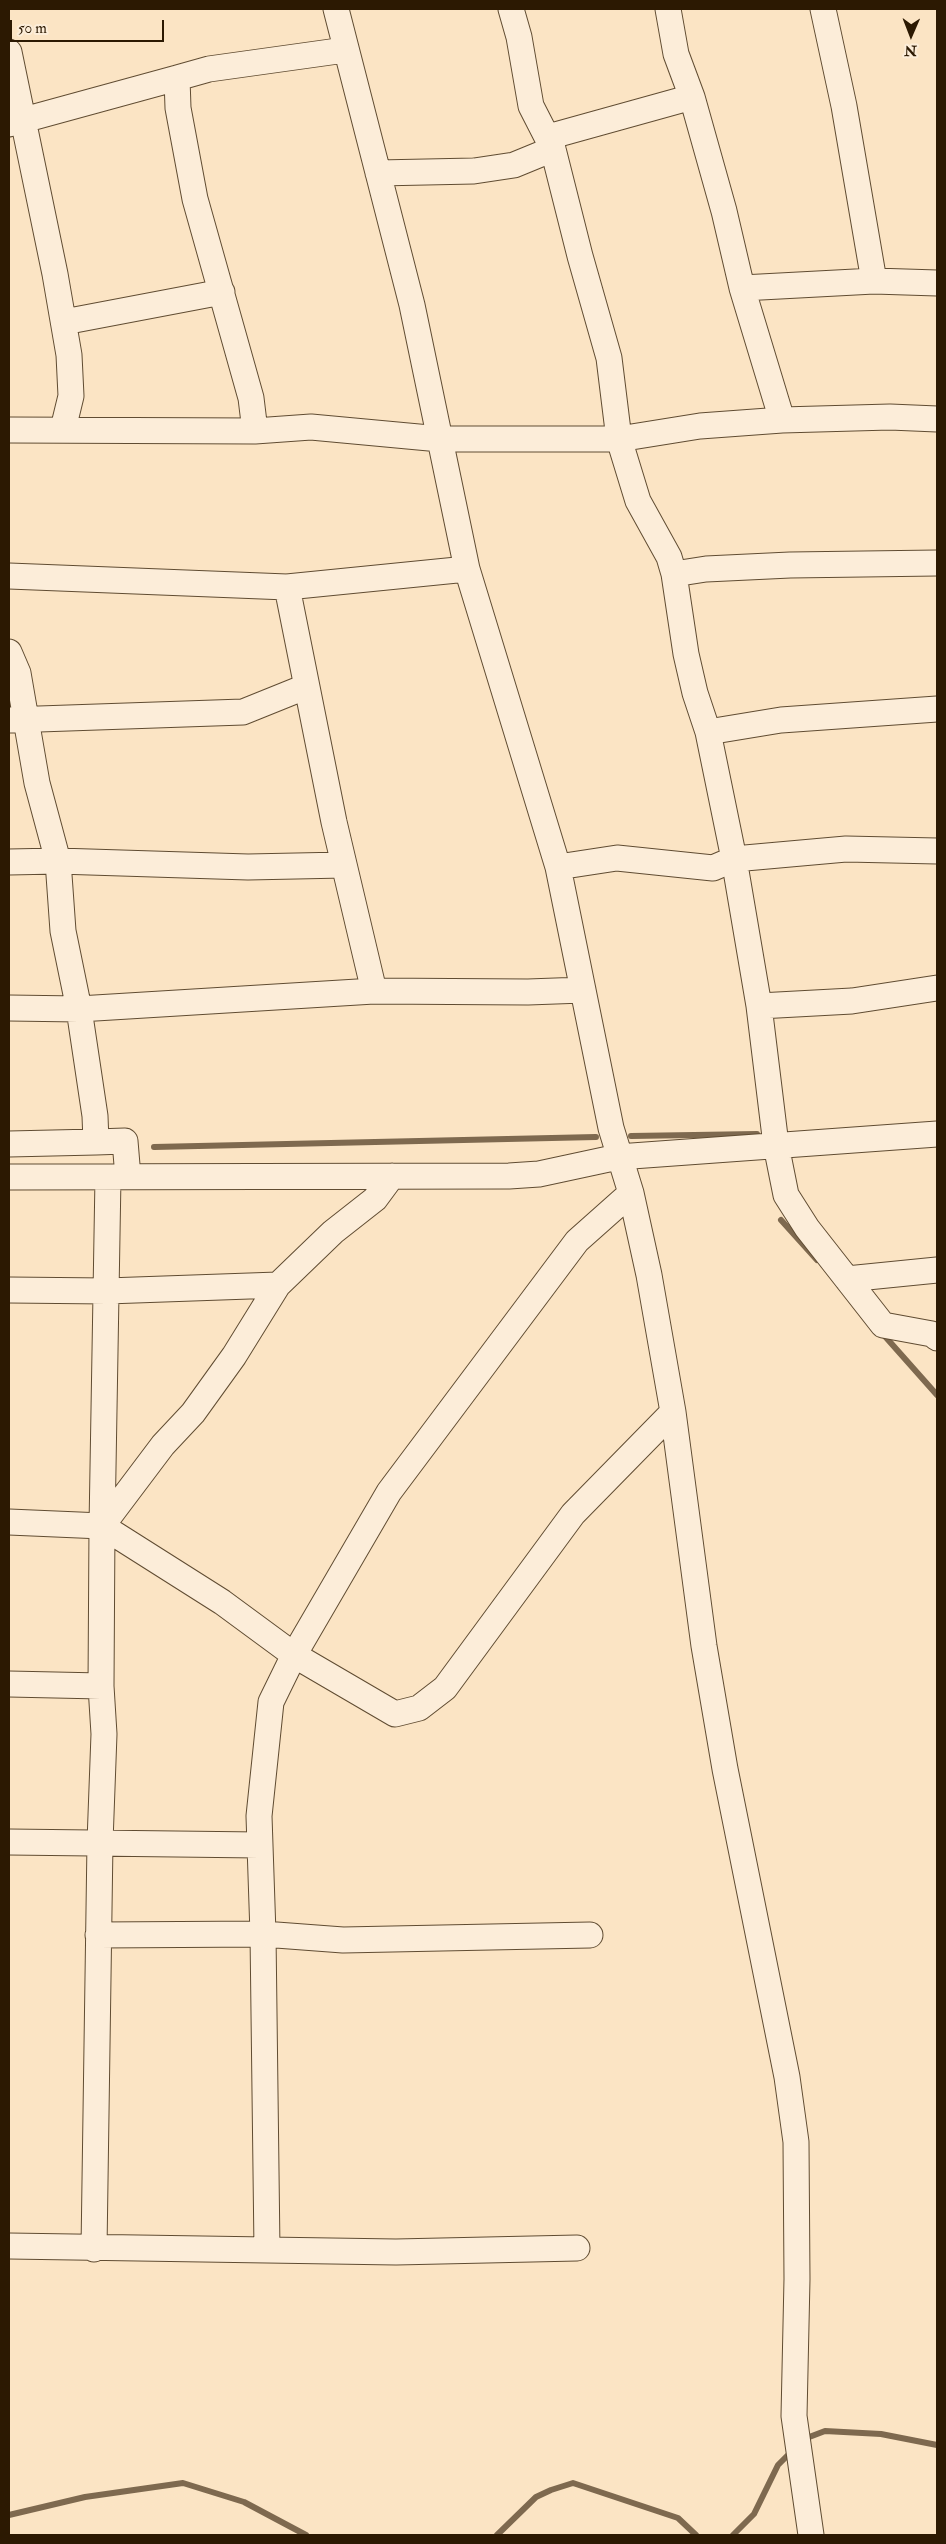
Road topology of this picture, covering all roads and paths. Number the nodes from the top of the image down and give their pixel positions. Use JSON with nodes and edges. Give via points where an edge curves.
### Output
{"nodes":[{"id":1,"x":336,"y":9,"type":"edge"},
{"id":2,"x":511,"y":9,"type":"edge"},
{"id":3,"x":668,"y":9,"type":"edge"},
{"id":4,"x":823,"y":9,"type":"edge"},
{"id":5,"x":345,"y":50,"type":"junction"},
{"id":6,"x":9,"y":52,"type":"edge"},
{"id":7,"x":177,"y":78,"type":"junction"},
{"id":8,"x":692,"y":97,"type":"junction"},
{"id":9,"x":16,"y":122,"type":"edge"},
{"id":10,"x":551,"y":143,"type":"junction"},
{"id":11,"x":378,"y":173,"type":"junction"},
{"id":12,"x":874,"y":281,"type":"junction"},
{"id":13,"x":937,"y":283,"type":"edge"},
{"id":14,"x":742,"y":288,"type":"junction"},
{"id":15,"x":222,"y":292,"type":"junction"},
{"id":16,"x":64,"y":322,"type":"junction"},
{"id":17,"x":937,"y":419,"type":"edge"},
{"id":18,"x":782,"y":420,"type":"junction"},
{"id":19,"x":64,"y":429,"type":"junction"},
{"id":20,"x":9,"y":430,"type":"edge"},
{"id":21,"x":255,"y":431,"type":"junction"},
{"id":22,"x":440,"y":439,"type":"junction"},
{"id":23,"x":619,"y":439,"type":"junction"},
{"id":24,"x":937,"y":563,"type":"edge"},
{"id":25,"x":467,"y":569,"type":"junction"},
{"id":26,"x":674,"y":574,"type":"junction"},
{"id":27,"x":9,"y":576,"type":"edge"},
{"id":28,"x":287,"y":587,"type":"junction"},
{"id":29,"x":9,"y":652,"type":"edge"},
{"id":30,"x":305,"y":687,"type":"junction"},
{"id":31,"x":937,"y":709,"type":"edge"},
{"id":32,"x":17,"y":720,"type":"edge"},
{"id":33,"x":708,"y":732,"type":"junction"},
{"id":34,"x":937,"y":851,"type":"edge"},
{"id":35,"x":734,"y":859,"type":"junction"},
{"id":36,"x":58,"y":861,"type":"junction"},
{"id":37,"x":9,"y":862,"type":"edge"},
{"id":38,"x":344,"y":865,"type":"junction"},
{"id":39,"x":558,"y":867,"type":"junction"},
{"id":40,"x":937,"y":988,"type":"edge"},
{"id":41,"x":583,"y":990,"type":"junction"},
{"id":42,"x":374,"y":991,"type":"junction"},
{"id":43,"x":759,"y":1006,"type":"junction"},
{"id":44,"x":9,"y":1008,"type":"edge"},
{"id":45,"x":79,"y":1009,"type":"junction"},
{"id":46,"x":937,"y":1134,"type":"edge"},
{"id":47,"x":96,"y":1142,"type":"junction"},
{"id":48,"x":9,"y":1144,"type":"edge"},
{"id":49,"x":776,"y":1146,"type":"junction"},
{"id":50,"x":618,"y":1157,"type":"junction"},
{"id":51,"x":392,"y":1176,"type":"junction"},
{"id":52,"x":9,"y":1177,"type":"edge"},
{"id":53,"x":118,"y":1177,"type":"junction"},
{"id":54,"x":631,"y":1193,"type":"junction"},
{"id":55,"x":937,"y":1270,"type":"edge"},
{"id":56,"x":847,"y":1279,"type":"junction"},
{"id":57,"x":278,"y":1285,"type":"junction"},
{"id":58,"x":9,"y":1290,"type":"edge"},
{"id":59,"x":106,"y":1291,"type":"junction"},
{"id":60,"x":937,"y":1338,"type":"edge"},
{"id":61,"x":673,"y":1412,"type":"junction"},
{"id":62,"x":9,"y":1522,"type":"edge"},
{"id":63,"x":102,"y":1526,"type":"junction"},
{"id":64,"x":294,"y":1655,"type":"junction"},
{"id":65,"x":9,"y":1684,"type":"edge"},
{"id":66,"x":101,"y":1686,"type":"junction"},
{"id":67,"x":9,"y":1842,"type":"edge"},
{"id":68,"x":100,"y":1842,"type":"junction"},
{"id":69,"x":259,"y":1845,"type":"junction"},
{"id":70,"x":98,"y":1934,"type":"junction"},
{"id":71,"x":263,"y":1934,"type":"junction"},
{"id":72,"x":590,"y":1935,"type":"dead end"},
{"id":73,"x":9,"y":2246,"type":"edge"},
{"id":74,"x":578,"y":2248,"type":"dead end"},
{"id":75,"x":94,"y":2249,"type":"junction"},
{"id":76,"x":267,"y":2250,"type":"junction"},
{"id":77,"x":812,"y":2535,"type":"edge"}],
"edges":[{"from":1,"to":5,"type":"street"},
{"from":2,"to":10,"type":"street","via":[[531,106]]},
{"from":3,"to":8,"type":"street","via":[[676,54]]},
{"from":4,"to":12,"type":"street","via":[[844,106]]},
{"from":5,"to":7,"type":"street","via":[[209,69]]},
{"from":5,"to":11,"type":"street"},
{"from":6,"to":9,"type":"street"},
{"from":7,"to":9,"type":"street"},
{"from":7,"to":15,"type":"street","via":[[178,108],[196,200]]},
{"from":8,"to":10,"type":"street"},
{"from":8,"to":14,"type":"street"},
{"from":9,"to":16,"type":"street"},
{"from":10,"to":11,"type":"street","via":[[514,165],[474,171]]},
{"from":10,"to":23,"type":"street","via":[[609,358]]},
{"from":11,"to":22,"type":"street","via":[[412,305]]},
{"from":12,"to":13,"type":"street"},
{"from":12,"to":14,"type":"street"},
{"from":14,"to":18,"type":"street"},
{"from":15,"to":16,"type":"street"},
{"from":15,"to":21,"type":"street","via":[[251,398]]},
{"from":16,"to":19,"type":"street","via":[[71,396]]},
{"from":17,"to":18,"type":"street"},
{"from":18,"to":23,"type":"street","via":[[700,426]]},
{"from":19,"to":20,"type":"street"},
{"from":19,"to":21,"type":"street"},
{"from":21,"to":22,"type":"street","via":[[311,427]]},
{"from":22,"to":23,"type":"street"},
{"from":22,"to":25,"type":"street"},
{"from":23,"to":26,"type":"street","via":[[638,501],[669,557]]},
{"from":24,"to":26,"type":"street","via":[[790,565],[706,569]]},
{"from":25,"to":28,"type":"street"},
{"from":25,"to":39,"type":"street"},
{"from":26,"to":33,"type":"street","via":[[689,664]]},
{"from":27,"to":28,"type":"street"},
{"from":28,"to":30,"type":"street"},
{"from":29,"to":32,"type":"street","via":[[18,673]]},
{"from":30,"to":32,"type":"street","via":[[243,712]]},
{"from":30,"to":38,"type":"street"},
{"from":31,"to":33,"type":"street","via":[[781,720]]},
{"from":32,"to":36,"type":"street"},
{"from":33,"to":35,"type":"street"},
{"from":34,"to":35,"type":"street","via":[[846,849]]},
{"from":35,"to":39,"type":"street","via":[[714,868],[617,858]]},
{"from":35,"to":43,"type":"street"},
{"from":36,"to":37,"type":"street"},
{"from":36,"to":38,"type":"street","via":[[248,867]]},
{"from":36,"to":45,"type":"street","via":[[63,931]]},
{"from":38,"to":42,"type":"street"},
{"from":39,"to":41,"type":"street"},
{"from":40,"to":43,"type":"street","via":[[852,1001]]},
{"from":41,"to":42,"type":"street"},
{"from":41,"to":50,"type":"street"},
{"from":42,"to":45,"type":"street"},
{"from":43,"to":49,"type":"street"},
{"from":44,"to":45,"type":"street"},
{"from":45,"to":47,"type":"street"},
{"from":46,"to":49,"type":"street"},
{"from":47,"to":48,"type":"street"},
{"from":47,"to":53,"type":"street","via":[[124,1141]]},
{"from":49,"to":50,"type":"street"},
{"from":49,"to":56,"type":"street","via":[[786,1195]]},
{"from":50,"to":51,"type":"street","via":[[539,1174]]},
{"from":50,"to":54,"type":"street"},
{"from":51,"to":53,"type":"street"},
{"from":51,"to":57,"type":"street","via":[[375,1199],[334,1232]]},
{"from":52,"to":53,"type":"street"},
{"from":53,"to":59,"type":"street"},
{"from":54,"to":61,"type":"street"},
{"from":54,"to":64,"type":"street","via":[[577,1241],[389,1492]]},
{"from":55,"to":56,"type":"street"},
{"from":56,"to":60,"type":"street","via":[[883,1325],[932,1334]]},
{"from":57,"to":59,"type":"street"},
{"from":57,"to":63,"type":"street","via":[[234,1356],[193,1413],[163,1445]]},
{"from":58,"to":59,"type":"street"},
{"from":59,"to":63,"type":"street"},
{"from":61,"to":64,"type":"street","via":[[573,1514],[445,1688],[419,1708],[395,1714]]},
{"from":61,"to":77,"type":"street","via":[[704,1646],[725,1769],[787,2078],[796,2142],[798,2279],[794,2416]]},
{"from":62,"to":63,"type":"street"},
{"from":63,"to":64,"type":"street","via":[[222,1602]]},
{"from":63,"to":66,"type":"street"},
{"from":64,"to":69,"type":"street","via":[[272,1702],[259,1816]]},
{"from":65,"to":66,"type":"street"},
{"from":66,"to":68,"type":"street","via":[[104,1734]]},
{"from":67,"to":68,"type":"street"},
{"from":68,"to":69,"type":"street"},
{"from":68,"to":70,"type":"street"},
{"from":69,"to":71,"type":"street"},
{"from":70,"to":71,"type":"street"},
{"from":70,"to":75,"type":"street"},
{"from":71,"to":72,"type":"street","via":[[342,1940]]},
{"from":71,"to":76,"type":"street"},
{"from":73,"to":75,"type":"street"},
{"from":74,"to":76,"type":"street","via":[[396,2252]]},
{"from":75,"to":76,"type":"street"}]}
